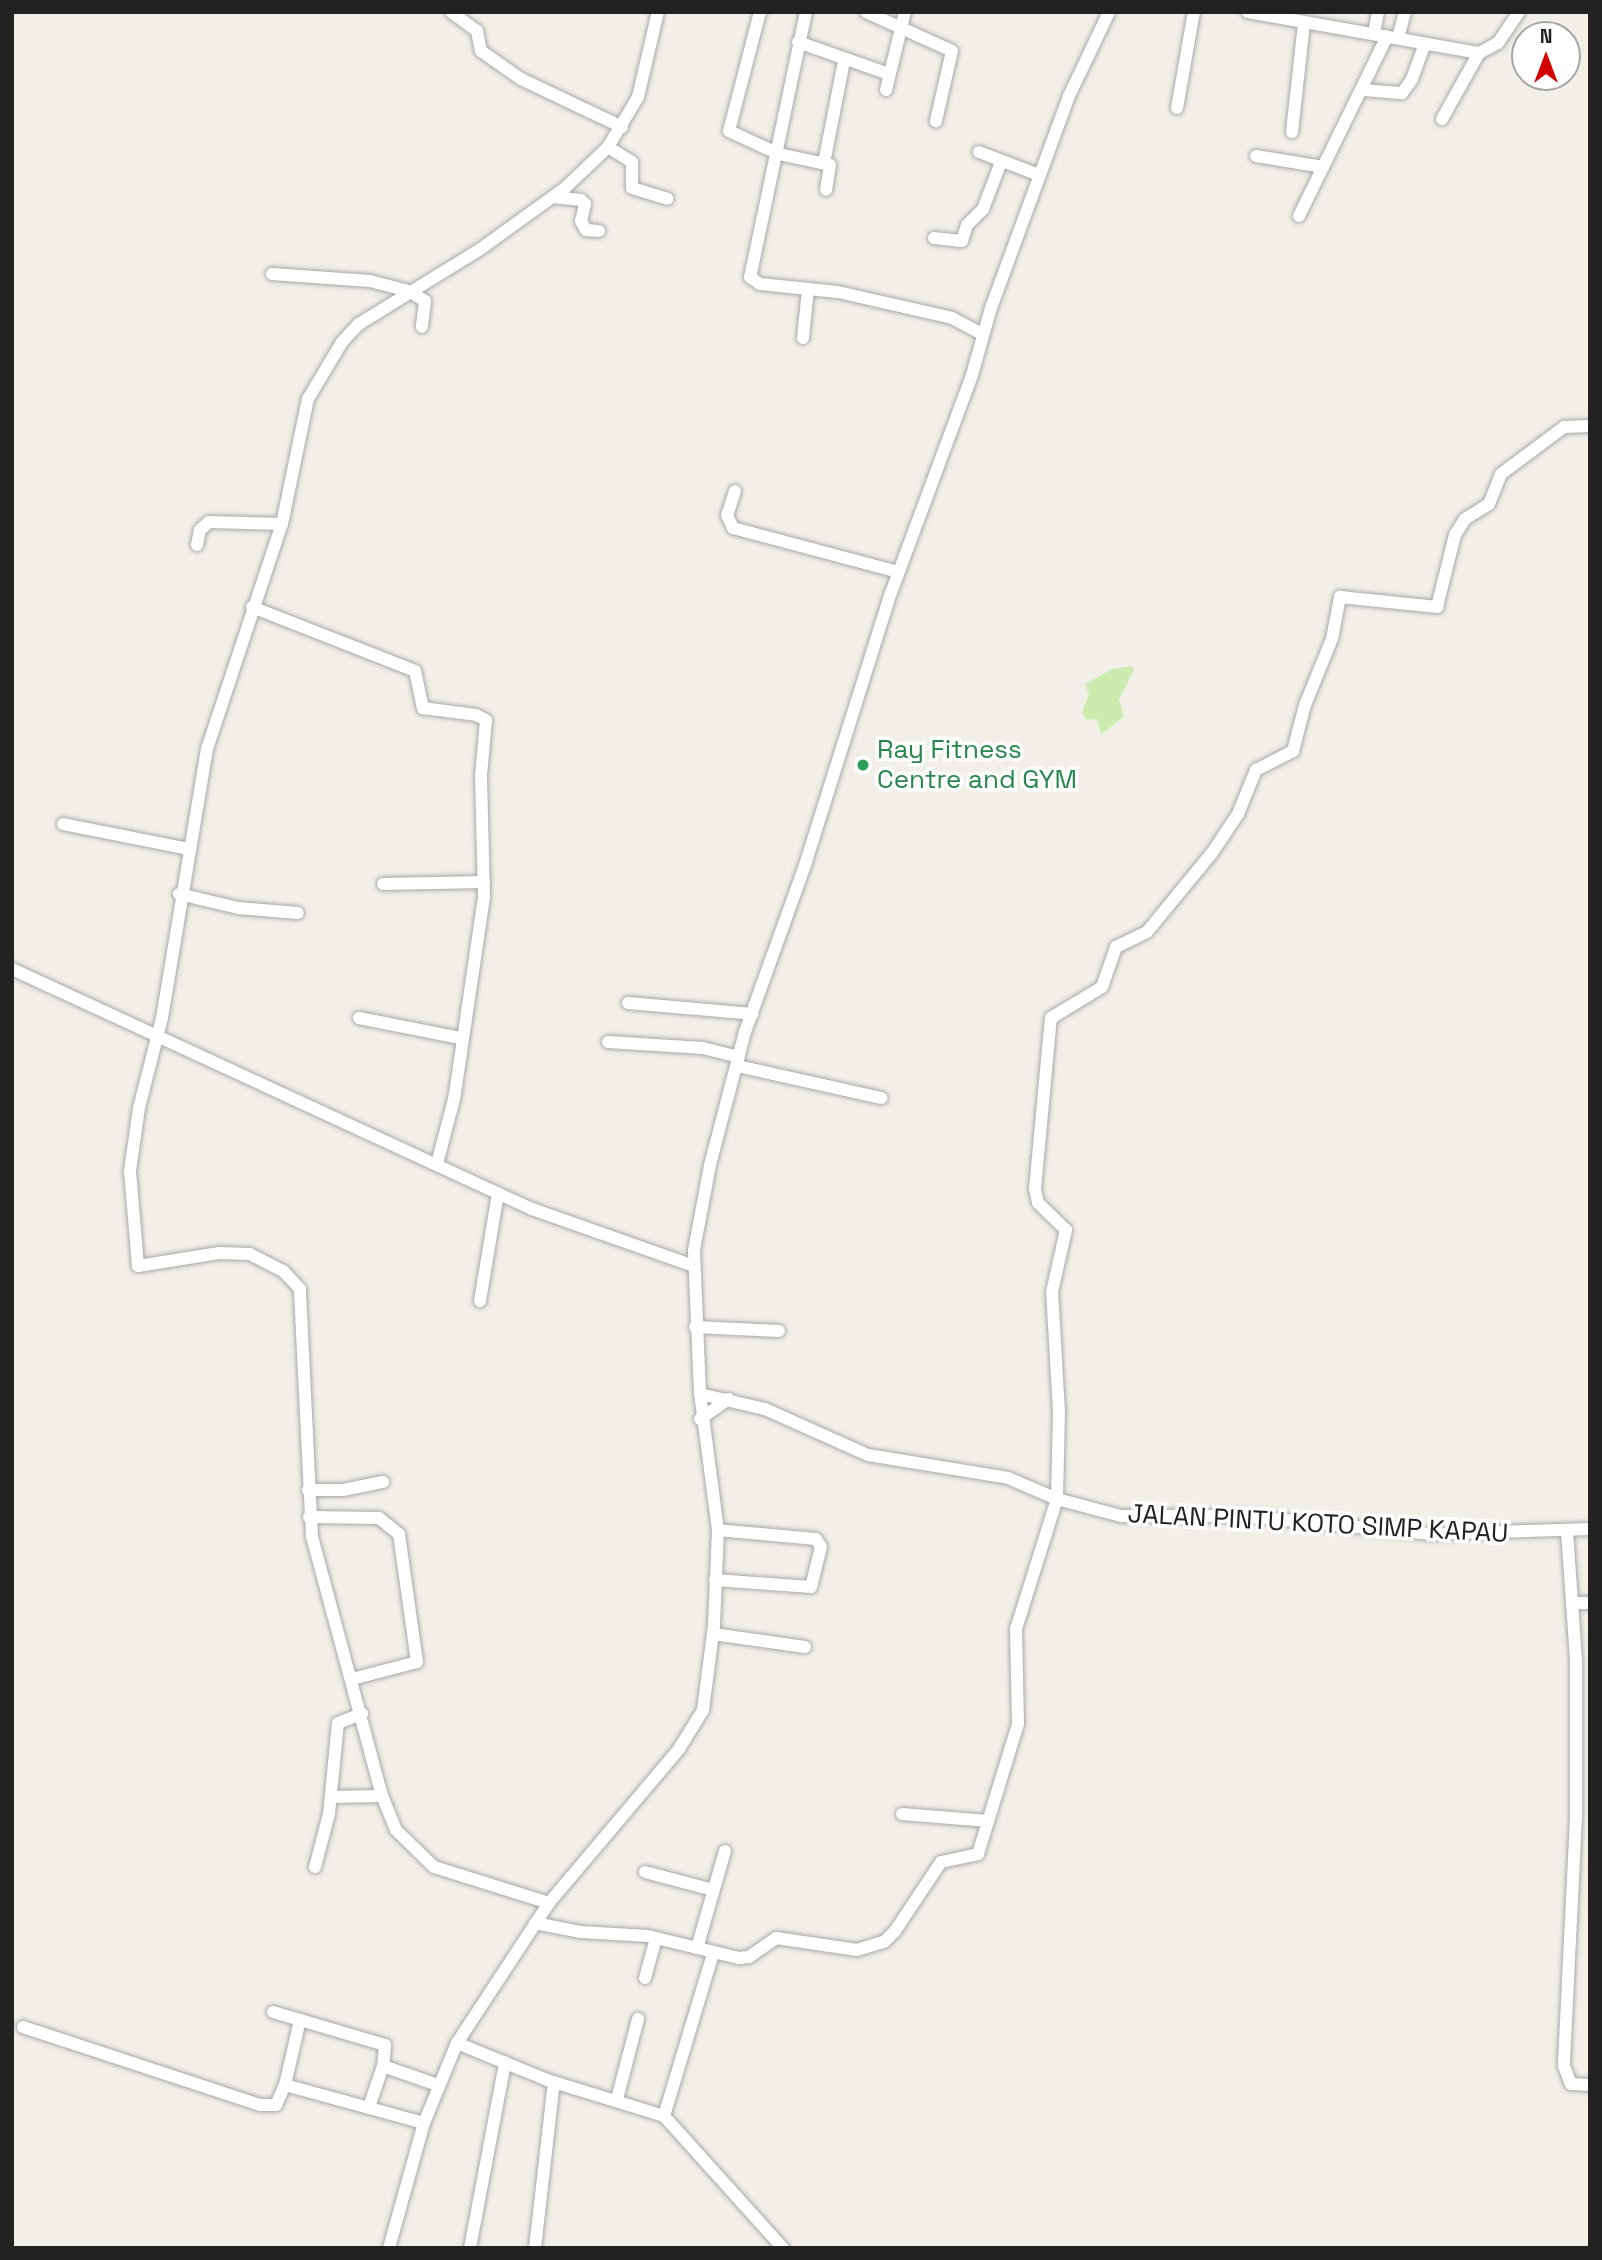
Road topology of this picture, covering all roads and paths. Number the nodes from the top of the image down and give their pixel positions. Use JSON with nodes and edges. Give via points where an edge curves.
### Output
{"nodes":[{"id":1,"x":451,"y":12,"type":"edge"},
{"id":2,"x":658,"y":12,"type":"edge"},
{"id":3,"x":760,"y":12,"type":"edge"},
{"id":4,"x":806,"y":12,"type":"edge"},
{"id":5,"x":866,"y":12,"type":"edge"},
{"id":6,"x":905,"y":12,"type":"edge"},
{"id":7,"x":1109,"y":12,"type":"edge"},
{"id":8,"x":1194,"y":12,"type":"edge"},
{"id":9,"x":1248,"y":12,"type":"edge"},
{"id":10,"x":1378,"y":12,"type":"edge"},
{"id":11,"x":1405,"y":12,"type":"edge"},
{"id":12,"x":1519,"y":12,"type":"edge"},
{"id":13,"x":1304,"y":23,"type":"junction"},
{"id":14,"x":902,"y":29,"type":"junction"},
{"id":15,"x":1386,"y":36,"type":"junction"},
{"id":16,"x":798,"y":42,"type":"junction"},
{"id":17,"x":1425,"y":44,"type":"junction"},
{"id":18,"x":1479,"y":53,"type":"junction"},
{"id":19,"x":844,"y":61,"type":"junction"},
{"id":20,"x":889,"y":74,"type":"junction"},
{"id":21,"x":886,"y":90,"type":"dead end"},
{"id":22,"x":1364,"y":90,"type":"junction"},
{"id":23,"x":1177,"y":108,"type":"dead end"},
{"id":24,"x":1442,"y":120,"type":"dead end"},
{"id":25,"x":936,"y":121,"type":"dead end"},
{"id":26,"x":622,"y":127,"type":"junction"},
{"id":27,"x":1292,"y":132,"type":"dead end"},
{"id":28,"x":608,"y":147,"type":"junction"},
{"id":29,"x":979,"y":152,"type":"dead end"},
{"id":30,"x":779,"y":154,"type":"junction"},
{"id":31,"x":1256,"y":156,"type":"dead end"},
{"id":32,"x":1001,"y":162,"type":"junction"},
{"id":33,"x":824,"y":163,"type":"junction"},
{"id":34,"x":1323,"y":167,"type":"junction"},
{"id":35,"x":1039,"y":175,"type":"junction"},
{"id":36,"x":826,"y":190,"type":"dead end"},
{"id":37,"x":552,"y":197,"type":"junction"},
{"id":38,"x":667,"y":199,"type":"dead end"},
{"id":39,"x":1299,"y":216,"type":"dead end"},
{"id":40,"x":599,"y":231,"type":"dead end"},
{"id":41,"x":934,"y":237,"type":"dead end"},
{"id":42,"x":272,"y":274,"type":"dead end"},
{"id":43,"x":808,"y":290,"type":"junction"},
{"id":44,"x":409,"y":291,"type":"junction"},
{"id":45,"x":422,"y":327,"type":"dead end"},
{"id":46,"x":982,"y":334,"type":"junction"},
{"id":47,"x":803,"y":338,"type":"dead end"},
{"id":48,"x":1590,"y":426,"type":"edge"},
{"id":49,"x":735,"y":491,"type":"dead end"},
{"id":50,"x":282,"y":524,"type":"junction"},
{"id":51,"x":197,"y":545,"type":"dead end"},
{"id":52,"x":898,"y":572,"type":"junction"},
{"id":53,"x":252,"y":607,"type":"junction"},
{"id":54,"x":63,"y":824,"type":"dead end"},
{"id":55,"x":189,"y":849,"type":"junction"},
{"id":56,"x":484,"y":882,"type":"junction"},
{"id":57,"x":383,"y":884,"type":"dead end"},
{"id":58,"x":179,"y":894,"type":"junction"},
{"id":59,"x":298,"y":913,"type":"dead end"},
{"id":60,"x":12,"y":969,"type":"edge"},
{"id":61,"x":628,"y":1003,"type":"dead end"},
{"id":62,"x":753,"y":1014,"type":"junction"},
{"id":63,"x":359,"y":1018,"type":"dead end"},
{"id":64,"x":157,"y":1038,"type":"junction"},
{"id":65,"x":460,"y":1038,"type":"junction"},
{"id":66,"x":608,"y":1042,"type":"dead end"},
{"id":67,"x":738,"y":1062,"type":"junction"},
{"id":68,"x":881,"y":1098,"type":"dead end"},
{"id":69,"x":437,"y":1164,"type":"junction"},
{"id":70,"x":498,"y":1194,"type":"junction"},
{"id":71,"x":694,"y":1266,"type":"junction"},
{"id":72,"x":480,"y":1301,"type":"dead end"},
{"id":73,"x":695,"y":1327,"type":"junction"},
{"id":74,"x":779,"y":1331,"type":"dead end"},
{"id":75,"x":700,"y":1394,"type":"junction"},
{"id":76,"x":729,"y":1399,"type":"junction"},
{"id":77,"x":700,"y":1419,"type":"junction"},
{"id":78,"x":383,"y":1482,"type":"dead end"},
{"id":79,"x":308,"y":1490,"type":"junction"},
{"id":80,"x":1058,"y":1499,"type":"junction"},
{"id":81,"x":309,"y":1517,"type":"junction"},
{"id":82,"x":718,"y":1530,"type":"junction"},
{"id":83,"x":1590,"y":1530,"type":"edge"},
{"id":84,"x":1567,"y":1531,"type":"junction"},
{"id":85,"x":715,"y":1580,"type":"junction"},
{"id":86,"x":1590,"y":1603,"type":"edge"},
{"id":87,"x":1572,"y":1604,"type":"junction"},
{"id":88,"x":713,"y":1634,"type":"junction"},
{"id":89,"x":805,"y":1647,"type":"dead end"},
{"id":90,"x":352,"y":1679,"type":"junction"},
{"id":91,"x":362,"y":1714,"type":"junction"},
{"id":92,"x":382,"y":1796,"type":"junction"},
{"id":93,"x":331,"y":1797,"type":"junction"},
{"id":94,"x":902,"y":1814,"type":"dead end"},
{"id":95,"x":988,"y":1821,"type":"junction"},
{"id":96,"x":725,"y":1851,"type":"dead end"},
{"id":97,"x":315,"y":1867,"type":"dead end"},
{"id":98,"x":646,"y":1872,"type":"dead end"},
{"id":99,"x":713,"y":1889,"type":"junction"},
{"id":100,"x":549,"y":1903,"type":"junction"},
{"id":101,"x":535,"y":1923,"type":"junction"},
{"id":102,"x":656,"y":1938,"type":"junction"},
{"id":103,"x":697,"y":1948,"type":"junction"},
{"id":104,"x":713,"y":1954,"type":"junction"},
{"id":105,"x":645,"y":1978,"type":"dead end"},
{"id":106,"x":273,"y":2012,"type":"dead end"},
{"id":107,"x":638,"y":2019,"type":"dead end"},
{"id":108,"x":300,"y":2020,"type":"junction"},
{"id":109,"x":23,"y":2027,"type":"dead end"},
{"id":110,"x":457,"y":2043,"type":"junction"},
{"id":111,"x":505,"y":2062,"type":"junction"},
{"id":112,"x":383,"y":2066,"type":"junction"},
{"id":113,"x":554,"y":2082,"type":"junction"},
{"id":114,"x":285,"y":2085,"type":"junction"},
{"id":115,"x":438,"y":2085,"type":"junction"},
{"id":116,"x":1590,"y":2085,"type":"edge"},
{"id":117,"x":617,"y":2099,"type":"junction"},
{"id":118,"x":369,"y":2107,"type":"junction"},
{"id":119,"x":664,"y":2116,"type":"junction"},
{"id":120,"x":424,"y":2123,"type":"junction"},
{"id":121,"x":781,"y":2246,"type":"edge"},
{"id":122,"x":390,"y":2247,"type":"edge"},
{"id":123,"x":470,"y":2248,"type":"edge"},
{"id":124,"x":535,"y":2248,"type":"edge"}],
"edges":[{"from":1,"to":26,"type":"street","via":[[477,31],[481,51],[522,79]]},
{"from":2,"to":26,"type":"street","via":[[638,97]]},
{"from":3,"to":30,"type":"street","via":[[729,131]]},
{"from":4,"to":16,"type":"street"},
{"from":5,"to":14,"type":"street"},
{"from":6,"to":14,"type":"street"},
{"from":7,"to":35,"type":"street"},
{"from":8,"to":23,"type":"street"},
{"from":9,"to":13,"type":"street"},
{"from":10,"to":15,"type":"street"},
{"from":11,"to":15,"type":"street"},
{"from":12,"to":18,"type":"street","via":[[1497,43]]},
{"from":13,"to":15,"type":"street"},
{"from":13,"to":27,"type":"street"},
{"from":14,"to":20,"type":"street"},
{"from":14,"to":25,"type":"street","via":[[952,51]]},
{"from":15,"to":17,"type":"street"},
{"from":15,"to":22,"type":"street"},
{"from":16,"to":19,"type":"street"},
{"from":16,"to":30,"type":"street"},
{"from":17,"to":18,"type":"street"},
{"from":17,"to":22,"type":"street","via":[[1402,93]]},
{"from":18,"to":24,"type":"street"},
{"from":19,"to":20,"type":"street"},
{"from":19,"to":33,"type":"street"},
{"from":20,"to":21,"type":"street"},
{"from":22,"to":34,"type":"street"},
{"from":26,"to":28,"type":"street"},
{"from":28,"to":37,"type":"street"},
{"from":28,"to":38,"type":"street","via":[[632,162],[632,188]]},
{"from":29,"to":32,"type":"street"},
{"from":30,"to":33,"type":"street"},
{"from":30,"to":43,"type":"street","via":[[750,277],[760,284]]},
{"from":31,"to":34,"type":"street"},
{"from":32,"to":35,"type":"street"},
{"from":32,"to":41,"type":"street","via":[[984,209],[967,225],[962,241]]},
{"from":33,"to":36,"type":"street","via":[[830,165]]},
{"from":34,"to":39,"type":"street"},
{"from":35,"to":46,"type":"street"},
{"from":37,"to":40,"type":"street","via":[[581,200],[586,230]]},
{"from":37,"to":44,"type":"street","via":[[463,262]]},
{"from":42,"to":44,"type":"street","via":[[370,281]]},
{"from":43,"to":46,"type":"street","via":[[838,292],[952,318]]},
{"from":43,"to":47,"type":"street"},
{"from":44,"to":45,"type":"street","via":[[425,301]]},
{"from":44,"to":50,"type":"street","via":[[359,324],[313,386]]},
{"from":46,"to":52,"type":"street","via":[[972,375]]},
{"from":48,"to":80,"type":"street","via":[[1564,427],[1501,474],[1489,504],[1465,519],[1455,535],[1437,607],[1340,597],[1332,639],[1305,705],[1293,751],[1256,770],[1238,814],[1212,853],[1147,932],[1116,947],[1102,987],[1051,1018],[1035,1189],[1038,1203],[1066,1230],[1052,1292],[1059,1412]]},
{"from":49,"to":52,"type":"street","via":[[727,515],[733,528]]},
{"from":50,"to":51,"type":"street","via":[[209,522],[200,530]]},
{"from":50,"to":53,"type":"street"},
{"from":52,"to":62,"type":"street"},
{"from":53,"to":55,"type":"street","via":[[206,749]]},
{"from":53,"to":56,"type":"street","via":[[415,671],[423,708],[486,720],[481,776]]},
{"from":54,"to":55,"type":"street"},
{"from":55,"to":58,"type":"street"},
{"from":56,"to":57,"type":"street"},
{"from":56,"to":65,"type":"street"},
{"from":58,"to":59,"type":"street","via":[[239,908]]},
{"from":58,"to":64,"type":"street"},
{"from":60,"to":64,"type":"street"},
{"from":61,"to":62,"type":"street"},
{"from":62,"to":67,"type":"street"},
{"from":63,"to":65,"type":"street"},
{"from":64,"to":69,"type":"street"},
{"from":64,"to":79,"type":"street","via":[[132,1154],[135,1261],[145,1268],[219,1254],[250,1254],[282,1271],[300,1289],[310,1451]]},
{"from":65,"to":69,"type":"street","via":[[454,1099]]},
{"from":66,"to":67,"type":"street","via":[[703,1048]]},
{"from":67,"to":68,"type":"street"},
{"from":67,"to":71,"type":"street","via":[[705,1187]]},
{"from":69,"to":70,"type":"street"},
{"from":70,"to":71,"type":"street","via":[[582,1230]]},
{"from":70,"to":72,"type":"street"},
{"from":71,"to":73,"type":"street"},
{"from":73,"to":74,"type":"street"},
{"from":73,"to":75,"type":"street"},
{"from":75,"to":76,"type":"street","name":"JALAN PINTU KOTO SIMP KAPAU"},
{"from":75,"to":77,"type":"street"},
{"from":76,"to":77,"type":"street"},
{"from":76,"to":80,"type":"street","name":"JALAN PINTU KOTO SIMP KAPAU","via":[[765,1409],[868,1455],[1008,1478]]},
{"from":77,"to":82,"type":"street"},
{"from":78,"to":79,"type":"street","via":[[343,1490]]},
{"from":79,"to":81,"type":"street"},
{"from":80,"to":84,"type":"street","name":"JALAN PINTU KOTO SIMP KAPAU","via":[[1121,1516],[1244,1516],[1432,1534]]},
{"from":80,"to":95,"type":"street","via":[[1016,1629],[1018,1724]]},
{"from":81,"to":90,"type":"street"},
{"from":81,"to":90,"type":"street","via":[[379,1518],[399,1534],[417,1662]]},
{"from":82,"to":85,"type":"street"},
{"from":82,"to":85,"type":"street","via":[[816,1539],[821,1547],[811,1587]]},
{"from":83,"to":84,"type":"street","name":"JALAN PINTU KOTO SIMP KAPAU"},
{"from":84,"to":87,"type":"street"},
{"from":85,"to":88,"type":"street"},
{"from":86,"to":87,"type":"street"},
{"from":87,"to":116,"type":"street","via":[[1576,1817],[1564,2066],[1571,2084]]},
{"from":88,"to":89,"type":"street"},
{"from":88,"to":100,"type":"street","via":[[709,1688],[690,1735]]},
{"from":90,"to":91,"type":"street"},
{"from":91,"to":92,"type":"street"},
{"from":91,"to":93,"type":"street","via":[[338,1723]]},
{"from":92,"to":93,"type":"street"},
{"from":92,"to":100,"type":"street","via":[[396,1830],[434,1867]]},
{"from":93,"to":97,"type":"street"},
{"from":94,"to":95,"type":"street"},
{"from":95,"to":104,"type":"street","via":[[978,1854],[941,1861],[884,1942],[843,1951],[776,1938],[749,1957]]},
{"from":96,"to":99,"type":"street"},
{"from":98,"to":99,"type":"street"},
{"from":99,"to":103,"type":"street"},
{"from":100,"to":101,"type":"street"},
{"from":101,"to":102,"type":"street"},
{"from":101,"to":110,"type":"street"},
{"from":102,"to":103,"type":"street"},
{"from":102,"to":105,"type":"street"},
{"from":103,"to":104,"type":"street"},
{"from":104,"to":119,"type":"street"},
{"from":106,"to":108,"type":"street"},
{"from":107,"to":117,"type":"street"},
{"from":108,"to":112,"type":"street","via":[[381,2043],[386,2049]]},
{"from":108,"to":114,"type":"street"},
{"from":109,"to":114,"type":"street","via":[[260,2105],[276,2105]]},
{"from":110,"to":111,"type":"street"},
{"from":110,"to":115,"type":"street"},
{"from":111,"to":113,"type":"street"},
{"from":111,"to":123,"type":"street"},
{"from":112,"to":115,"type":"street"},
{"from":112,"to":118,"type":"street"},
{"from":113,"to":117,"type":"street"},
{"from":113,"to":124,"type":"street"},
{"from":114,"to":118,"type":"street"},
{"from":115,"to":120,"type":"street"},
{"from":117,"to":119,"type":"street"},
{"from":118,"to":120,"type":"street"},
{"from":119,"to":121,"type":"street"},
{"from":120,"to":122,"type":"street"}]}
